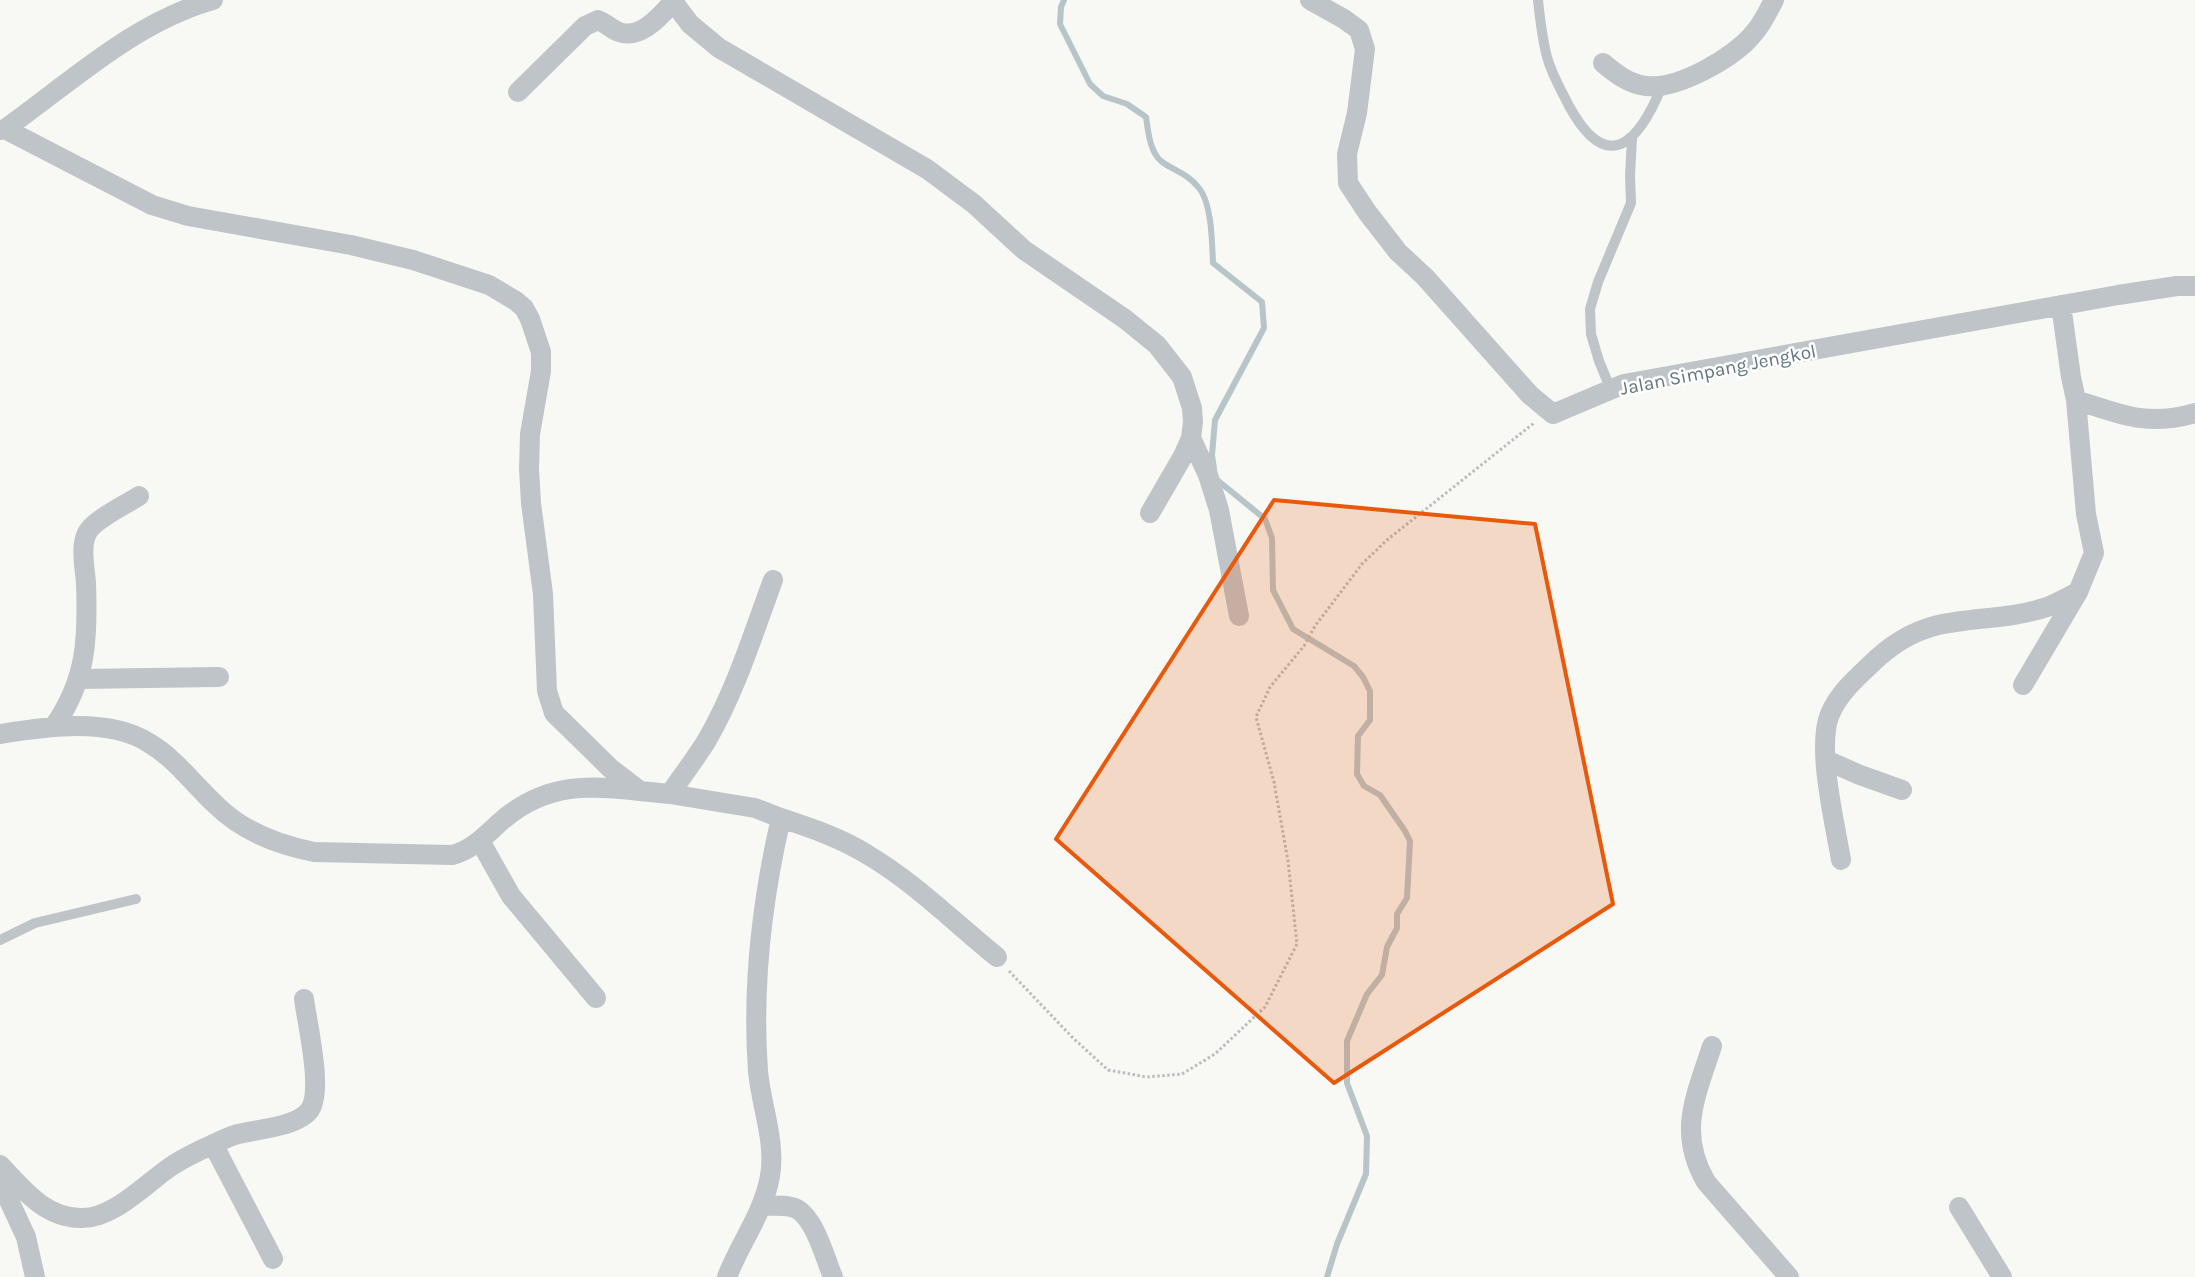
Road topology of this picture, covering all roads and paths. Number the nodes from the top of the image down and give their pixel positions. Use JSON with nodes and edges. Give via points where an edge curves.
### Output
{"nodes":[{"id":1,"x":213,"y":0,"type":"edge"},
{"id":2,"x":1538,"y":0,"type":"edge"},
{"id":3,"x":1774,"y":0,"type":"edge"},
{"id":4,"x":673,"y":1,"type":"edge"},
{"id":5,"x":1313,"y":1,"type":"edge"},
{"id":6,"x":1603,"y":63,"type":"dead end"},
{"id":7,"x":1662,"y":86,"type":"junction"},
{"id":8,"x":518,"y":92,"type":"dead end"},
{"id":9,"x":2,"y":129,"type":"edge"},
{"id":10,"x":1632,"y":138,"type":"junction"},
{"id":11,"x":2195,"y":286,"type":"edge"},
{"id":12,"x":2061,"y":305,"type":"junction"},
{"id":13,"x":1611,"y":390,"type":"junction"},
{"id":14,"x":2076,"y":400,"type":"junction"},
{"id":15,"x":2195,"y":413,"type":"edge"},
{"id":16,"x":1553,"y":414,"type":"junction"},
{"id":17,"x":1191,"y":438,"type":"junction"},
{"id":18,"x":139,"y":496,"type":"dead end"},
{"id":19,"x":1150,"y":512,"type":"dead end"},
{"id":20,"x":772,"y":580,"type":"dead end"},
{"id":21,"x":2078,"y":592,"type":"junction"},
{"id":22,"x":1239,"y":616,"type":"dead end"},
{"id":23,"x":219,"y":677,"type":"dead end"},
{"id":24,"x":80,"y":679,"type":"junction"},
{"id":25,"x":2023,"y":685,"type":"dead end"},
{"id":26,"x":55,"y":726,"type":"junction"},
{"id":27,"x":0,"y":734,"type":"edge"},
{"id":28,"x":1826,"y":760,"type":"junction"},
{"id":29,"x":1902,"y":790,"type":"dead end"},
{"id":30,"x":640,"y":791,"type":"junction"},
{"id":31,"x":670,"y":794,"type":"junction"},
{"id":32,"x":780,"y":818,"type":"junction"},
{"id":33,"x":480,"y":841,"type":"junction"},
{"id":34,"x":1841,"y":860,"type":"dead end"},
{"id":35,"x":136,"y":899,"type":"dead end"},
{"id":36,"x":0,"y":940,"type":"edge"},
{"id":37,"x":996,"y":958,"type":"joint"},
{"id":38,"x":596,"y":998,"type":"dead end"},
{"id":39,"x":304,"y":999,"type":"dead end"},
{"id":40,"x":1712,"y":1046,"type":"dead end"},
{"id":41,"x":214,"y":1144,"type":"junction"},
{"id":42,"x":0,"y":1165,"type":"edge"},
{"id":43,"x":0,"y":1181,"type":"edge"},
{"id":44,"x":762,"y":1206,"type":"junction"},
{"id":45,"x":1959,"y":1207,"type":"dead end"},
{"id":46,"x":273,"y":1259,"type":"dead end"},
{"id":47,"x":35,"y":1277,"type":"edge"},
{"id":48,"x":727,"y":1277,"type":"edge"},
{"id":49,"x":833,"y":1277,"type":"edge"},
{"id":50,"x":1789,"y":1277,"type":"edge"},
{"id":51,"x":2002,"y":1277,"type":"edge"}],
"edges":[{"from":1,"to":9,"type":"street","via":[[153,24]]},
{"from":2,"to":10,"type":"lane","via":[[1553,73],[1580,124],[1593,138],[1608,145]]},
{"from":3,"to":7,"type":"street","via":[[1754,34],[1741,46],[1700,72]]},
{"from":4,"to":8,"type":"street","via":[[656,20],[633,32],[619,32],[598,20],[585,26]]},
{"from":4,"to":17,"type":"street","via":[[690,24],[719,48],[926,169],[974,204],[1024,250],[1142,331],[1170,359],[1182,377],[1192,408]]},
{"from":5,"to":16,"type":"street","via":[[1359,30],[1365,49],[1347,154],[1348,183],[1398,252],[1425,276],[1530,395]]},
{"from":6,"to":7,"type":"street","via":[[1630,82],[1648,87]]},
{"from":7,"to":10,"type":"lane","via":[[1651,112]]},
{"from":9,"to":30,"type":"street","via":[[152,205],[204,220],[351,245],[413,260],[489,285],[524,308],[541,352],[541,372],[530,434],[529,469],[543,594],[549,703],[554,713],[588,747]]},
{"from":10,"to":13,"type":"lane","via":[[1631,203],[1590,309],[1591,334]]},
{"from":11,"to":12,"type":"street","name":"Jalan Simpang Jengkol"},
{"from":12,"to":13,"type":"street","name":"Jalan Simpang Jengkol","via":[[1624,384]]},
{"from":12,"to":14,"type":"street"},
{"from":13,"to":16,"type":"street","name":"Jalan Simpang Jengkol"},
{"from":14,"to":15,"type":"street","via":[[2140,420],[2168,419]]},
{"from":14,"to":21,"type":"street","via":[[2086,514],[2094,553]]},
{"from":16,"to":37,"type":"path","via":[[1538,421],[1387,540],[1362,564],[1314,626],[1304,646],[1270,687],[1256,717],[1274,782],[1297,944],[1265,1007],[1215,1054],[1182,1074],[1147,1077],[1108,1070]]},
{"from":17,"to":19,"type":"street"},
{"from":17,"to":22,"type":"street","via":[[1214,492]]},
{"from":18,"to":24,"type":"street","via":[[96,524],[87,534],[84,550],[85,648]]},
{"from":20,"to":31,"type":"street","via":[[720,715]]},
{"from":21,"to":25,"type":"street"},
{"from":21,"to":28,"type":"street","via":[[2047,607],[2014,615],[1964,620],[1923,629],[1886,649],[1845,689],[1836,703],[1825,733]]},
{"from":23,"to":24,"type":"street"},
{"from":24,"to":26,"type":"street"},
{"from":26,"to":27,"type":"street"},
{"from":26,"to":33,"type":"street","via":[[114,730],[149,742],[234,820],[293,848],[340,854],[443,856],[459,854]]},
{"from":28,"to":29,"type":"street"},
{"from":28,"to":34,"type":"street"},
{"from":30,"to":31,"type":"street"},
{"from":30,"to":33,"type":"street","via":[[588,786],[542,795],[505,818]]},
{"from":31,"to":32,"type":"street","via":[[755,808]]},
{"from":32,"to":37,"type":"street","via":[[819,831],[870,856]]},
{"from":32,"to":44,"type":"street","via":[[765,902],[758,998],[758,1071],[772,1157]]},
{"from":33,"to":38,"type":"street","via":[[511,896]]},
{"from":35,"to":36,"type":"lane","via":[[35,923]]},
{"from":39,"to":41,"type":"street","via":[[316,1079],[314,1102],[309,1111],[291,1122],[238,1134]]},
{"from":40,"to":50,"type":"street","via":[[1692,1108],[1691,1150],[1706,1182]]},
{"from":41,"to":42,"type":"street","via":[[174,1165],[105,1213],[82,1218],[55,1213],[41,1206]]},
{"from":41,"to":46,"type":"street"},
{"from":43,"to":47,"type":"street","via":[[26,1237]]},
{"from":44,"to":48,"type":"street"},
{"from":44,"to":49,"type":"street","via":[[788,1207],[803,1214],[814,1231]]},
{"from":45,"to":51,"type":"street"}]}
